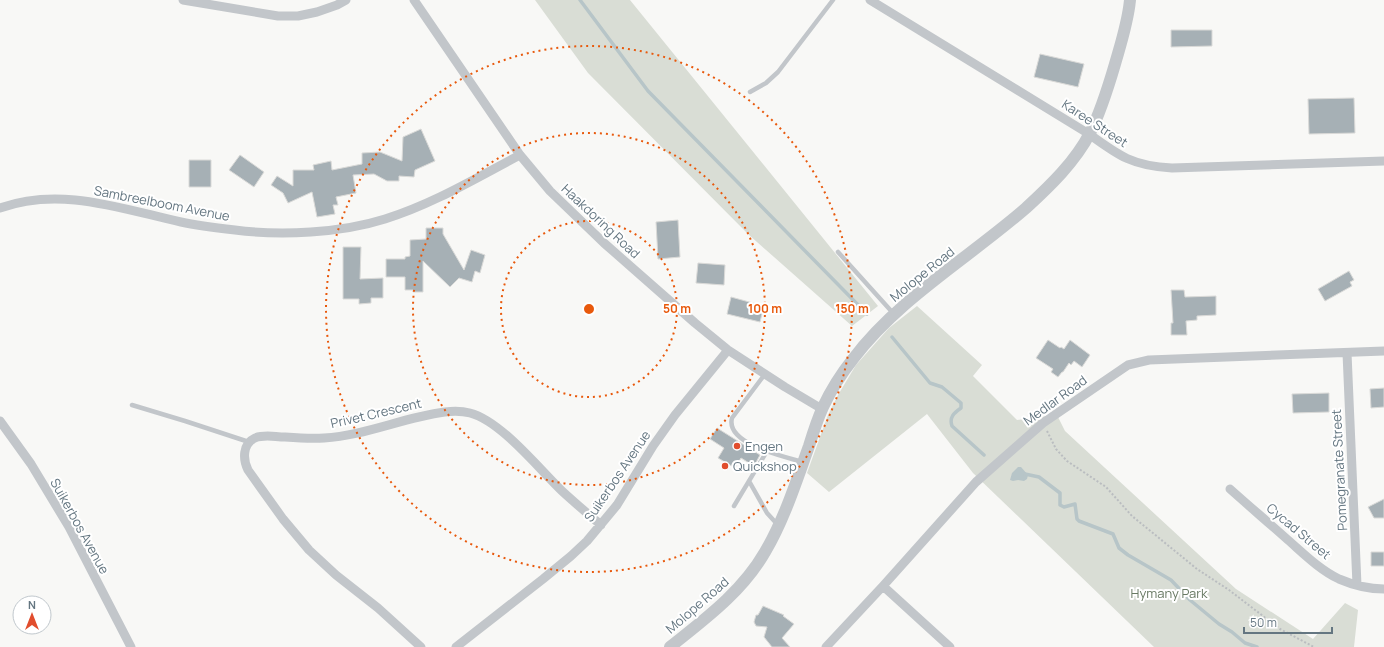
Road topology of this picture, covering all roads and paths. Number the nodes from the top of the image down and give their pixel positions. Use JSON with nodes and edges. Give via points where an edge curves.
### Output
{"nodes":[{"id":1,"x":183,"y":0,"type":"edge"},
{"id":2,"x":346,"y":0,"type":"edge"},
{"id":3,"x":414,"y":0,"type":"edge"},
{"id":4,"x":833,"y":0,"type":"edge"},
{"id":5,"x":870,"y":0,"type":"edge"},
{"id":6,"x":1130,"y":0,"type":"edge"},
{"id":7,"x":750,"y":92,"type":"dead end"},
{"id":8,"x":1089,"y":134,"type":"junction"},
{"id":9,"x":520,"y":155,"type":"junction"},
{"id":10,"x":1384,"y":161,"type":"edge"},
{"id":11,"x":0,"y":208,"type":"edge"},
{"id":12,"x":838,"y":252,"type":"dead end"},
{"id":13,"x":894,"y":314,"type":"junction"},
{"id":14,"x":728,"y":350,"type":"junction"},
{"id":15,"x":1384,"y":351,"type":"edge"},
{"id":16,"x":1347,"y":353,"type":"junction"},
{"id":17,"x":765,"y":374,"type":"junction"},
{"id":18,"x":132,"y":405,"type":"dead end"},
{"id":19,"x":822,"y":409,"type":"junction"},
{"id":20,"x":0,"y":421,"type":"edge"},
{"id":21,"x":1043,"y":423,"type":"junction"},
{"id":22,"x":249,"y":442,"type":"junction"},
{"id":23,"x":767,"y":451,"type":"junction"},
{"id":24,"x":803,"y":462,"type":"junction"},
{"id":25,"x":749,"y":481,"type":"junction"},
{"id":26,"x":1230,"y":489,"type":"dead end"},
{"id":27,"x":734,"y":506,"type":"dead end"},
{"id":28,"x":601,"y":525,"type":"junction"},
{"id":29,"x":778,"y":526,"type":"junction"},
{"id":30,"x":1357,"y":585,"type":"junction"},
{"id":31,"x":883,"y":586,"type":"junction"},
{"id":32,"x":1384,"y":589,"type":"edge"},
{"id":33,"x":130,"y":647,"type":"edge"},
{"id":34,"x":421,"y":647,"type":"edge"},
{"id":35,"x":456,"y":647,"type":"edge"},
{"id":36,"x":670,"y":647,"type":"edge"},
{"id":37,"x":826,"y":647,"type":"edge"},
{"id":38,"x":950,"y":647,"type":"edge"},
{"id":39,"x":1314,"y":647,"type":"edge"}],
"edges":[{"from":1,"to":2,"type":"street","via":[[278,16],[298,16],[317,12]]},
{"from":3,"to":9,"type":"street","name":"Haakdoring Road"},
{"from":4,"to":7,"type":"lane","via":[[778,72]]},
{"from":5,"to":8,"type":"street","name":"Karee Street"},
{"from":6,"to":8,"type":"street","name":"Molope Road","via":[[1129,14],[1107,94]]},
{"from":8,"to":10,"type":"street","name":"Karee Street","via":[[1115,153],[1157,167]]},
{"from":8,"to":13,"type":"street","name":"Molope Road","via":[[1055,180],[1036,198]]},
{"from":9,"to":11,"type":"street","name":"Sambreelboom Avenue","via":[[444,195],[384,219],[303,233],[268,233],[183,223],[111,205],[70,198],[31,200]]},
{"from":9,"to":14,"type":"street","name":"Haakdoring Road","via":[[575,217]]},
{"from":12,"to":13,"type":"lane"},
{"from":13,"to":19,"type":"street","name":"Molope Road","via":[[854,356]]},
{"from":14,"to":17,"type":"street","name":"Haakdoring Road"},
{"from":14,"to":28,"type":"street","name":"Suikerbos Avenue","via":[[653,446],[626,491]]},
{"from":15,"to":16,"type":"street","name":"Medlar Road"},
{"from":16,"to":21,"type":"street","name":"Medlar Road","via":[[1137,362],[1118,371]]},
{"from":16,"to":30,"type":"street","name":"Pomegranate Street"},
{"from":17,"to":19,"type":"street","name":"Haakdoring Road"},
{"from":17,"to":23,"type":"lane","via":[[731,422],[735,433]]},
{"from":18,"to":22,"type":"lane"},
{"from":19,"to":24,"type":"street","name":"Molope Road"},
{"from":20,"to":33,"type":"street","name":"Suikerbos Avenue","via":[[31,464],[69,527]]},
{"from":21,"to":31,"type":"street","name":"Medlar Road","via":[[976,482]]},
{"from":21,"to":39,"type":"path","via":[[1056,449],[1067,461],[1106,487],[1132,516],[1197,569],[1280,629]]},
{"from":22,"to":28,"type":"street","name":"Privet Crescent","via":[[264,436],[340,436],[428,415],[458,411],[470,413],[495,425],[562,491]]},
{"from":22,"to":34,"type":"street","via":[[244,462],[283,519],[336,575]]},
{"from":23,"to":24,"type":"lane"},
{"from":23,"to":25,"type":"lane"},
{"from":24,"to":29,"type":"street","name":"Molope Road"},
{"from":25,"to":27,"type":"lane"},
{"from":25,"to":29,"type":"lane","via":[[767,513]]},
{"from":26,"to":30,"type":"street","name":"Cycad Street","via":[[1305,555],[1339,579]]},
{"from":28,"to":35,"type":"street","name":"Suikerbos Avenue","via":[[571,556]]},
{"from":29,"to":36,"type":"street","name":"Molope Road","via":[[765,552],[742,585],[728,600]]},
{"from":30,"to":32,"type":"street","name":"Cycad Street"},
{"from":31,"to":37,"type":"street","name":"Medlar Road"},
{"from":31,"to":38,"type":"street"}]}
